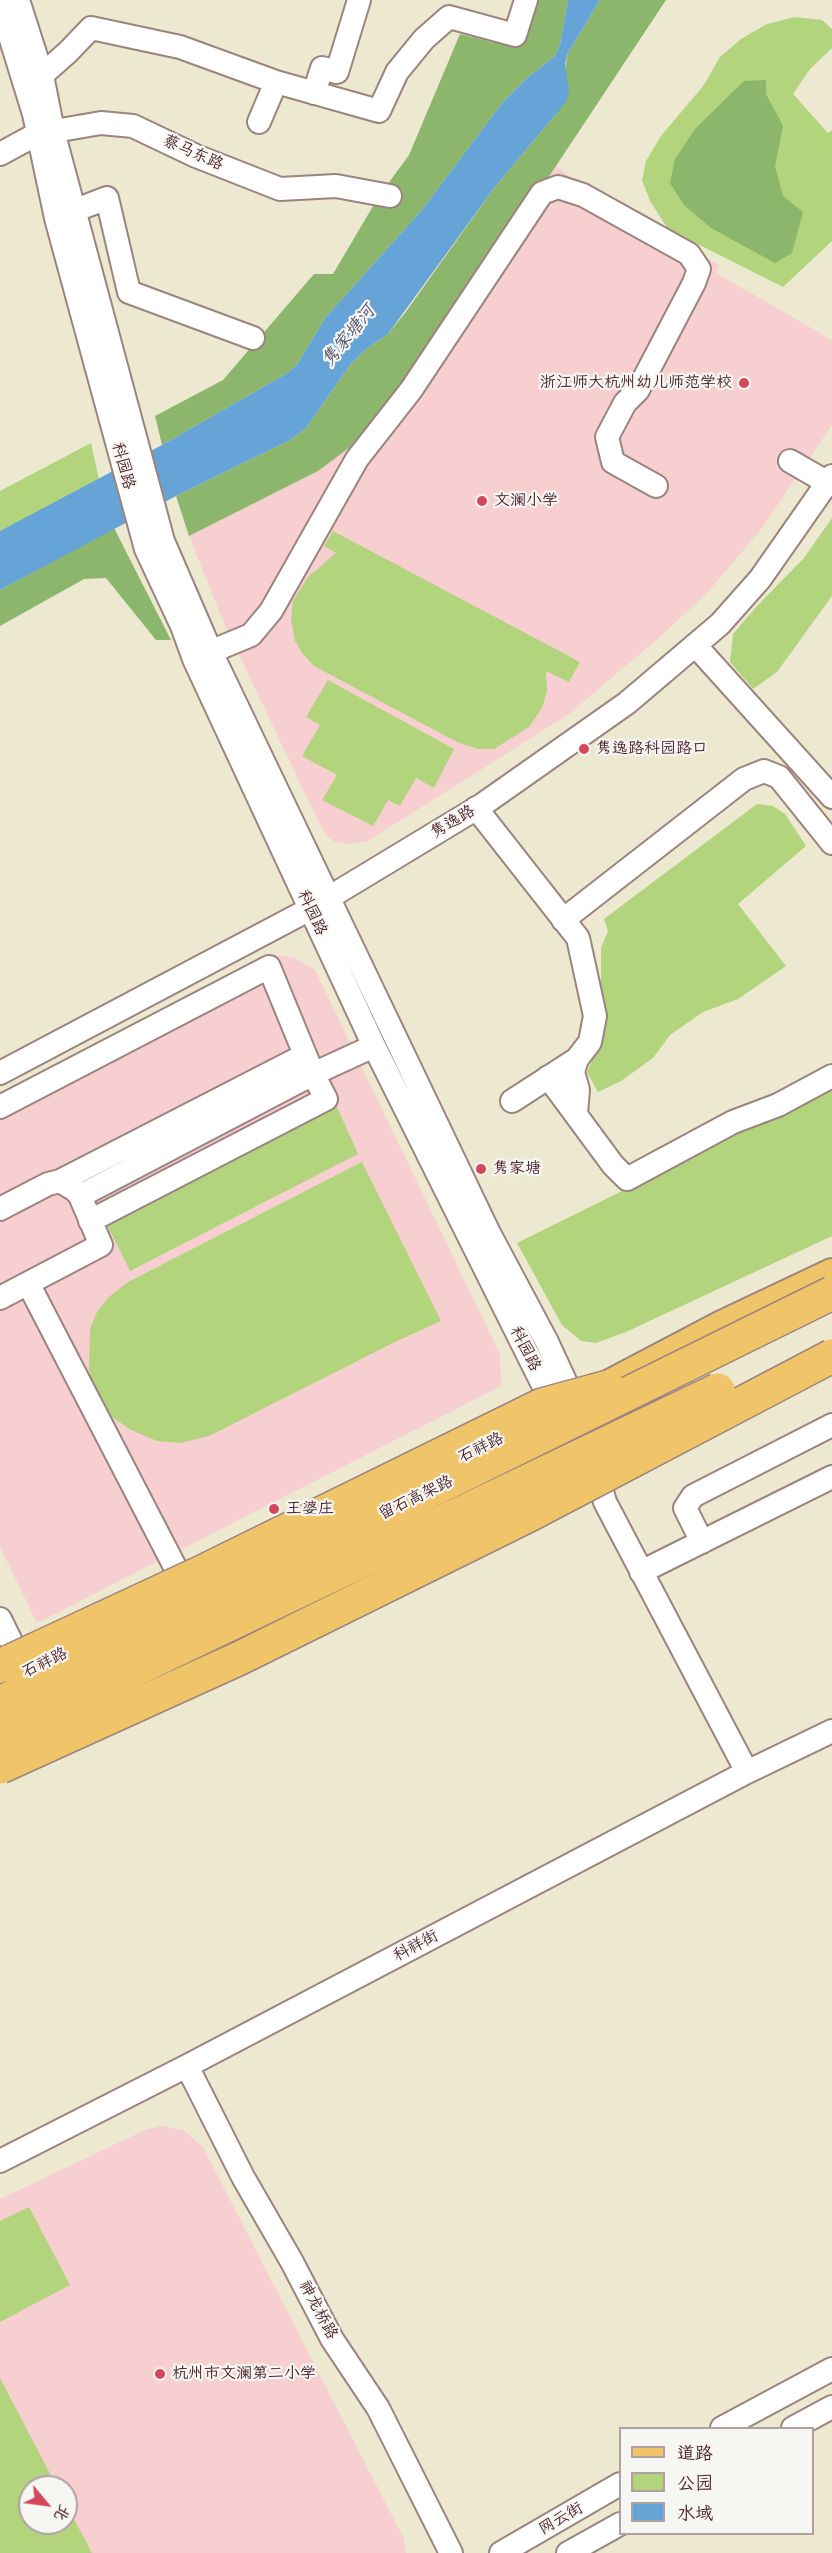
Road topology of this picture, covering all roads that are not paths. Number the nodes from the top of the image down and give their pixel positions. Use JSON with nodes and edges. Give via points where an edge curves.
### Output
{"nodes":[{"id":1,"x":8,"y":0,"type":"edge"},
{"id":2,"x":18,"y":0,"type":"edge"},
{"id":3,"x":359,"y":0,"type":"edge"},
{"id":4,"x":525,"y":0,"type":"edge"},
{"id":5,"x":0,"y":4,"type":"edge"},
{"id":6,"x":34,"y":81,"type":"junction"},
{"id":7,"x":276,"y":82,"type":"junction"},
{"id":8,"x":314,"y":93,"type":"junction"},
{"id":9,"x":259,"y":122,"type":"dead end"},
{"id":10,"x":45,"y":132,"type":"junction"},
{"id":11,"x":0,"y":154,"type":"edge"},
{"id":12,"x":390,"y":196,"type":"dead end"},
{"id":13,"x":66,"y":214,"type":"junction"},
{"id":14,"x":253,"y":338,"type":"dead end"},
{"id":15,"x":790,"y":461,"type":"dead end"},
{"id":16,"x":830,"y":480,"type":"edge"},
{"id":17,"x":656,"y":486,"type":"dead end"},
{"id":18,"x":695,"y":645,"type":"junction"},
{"id":19,"x":202,"y":655,"type":"junction"},
{"id":20,"x":832,"y":797,"type":"edge"},
{"id":21,"x":476,"y":808,"type":"junction"},
{"id":22,"x":832,"y":843,"type":"edge"},
{"id":23,"x":329,"y":897,"type":"junction"},
{"id":24,"x":310,"y":909,"type":"junction"},
{"id":25,"x":563,"y":920,"type":"junction"},
{"id":26,"x":374,"y":1046,"type":"junction"},
{"id":27,"x":577,"y":1059,"type":"junction"},
{"id":28,"x":309,"y":1064,"type":"junction"},
{"id":29,"x":0,"y":1073,"type":"edge"},
{"id":30,"x":832,"y":1076,"type":"edge"},
{"id":31,"x":548,"y":1077,"type":"junction"},
{"id":32,"x":512,"y":1101,"type":"dead end"},
{"id":33,"x":0,"y":1107,"type":"edge"},
{"id":34,"x":576,"y":1113,"type":"junction"},
{"id":35,"x":60,"y":1181,"type":"junction"},
{"id":36,"x":80,"y":1196,"type":"junction"},
{"id":37,"x":0,"y":1209,"type":"edge"},
{"id":38,"x":90,"y":1221,"type":"junction"},
{"id":39,"x":832,"y":1273,"type":"edge"},
{"id":40,"x":29,"y":1285,"type":"junction"},
{"id":41,"x":832,"y":1293,"type":"edge"},
{"id":42,"x":0,"y":1298,"type":"edge"},
{"id":43,"x":832,"y":1336,"type":"edge"},
{"id":44,"x":832,"y":1357,"type":"edge"},
{"id":45,"x":680,"y":1368,"type":"junction"},
{"id":46,"x":566,"y":1407,"type":"junction"},
{"id":47,"x":832,"y":1425,"type":"edge"},
{"id":48,"x":596,"y":1467,"type":"junction"},
{"id":49,"x":832,"y":1477,"type":"edge"},
{"id":50,"x":702,"y":1542,"type":"junction"},
{"id":51,"x":641,"y":1572,"type":"junction"},
{"id":52,"x":188,"y":1594,"type":"junction"},
{"id":53,"x":0,"y":1619,"type":"edge"},
{"id":54,"x":13,"y":1669,"type":"edge"},
{"id":55,"x":0,"y":1685,"type":"edge"},
{"id":56,"x":0,"y":1703,"type":"edge"},
{"id":57,"x":832,"y":1731,"type":"edge"},
{"id":58,"x":0,"y":1734,"type":"edge"},
{"id":59,"x":0,"y":1752,"type":"edge"},
{"id":60,"x":0,"y":1767,"type":"edge"},
{"id":61,"x":747,"y":1772,"type":"junction"},
{"id":62,"x":187,"y":2066,"type":"junction"},
{"id":63,"x":0,"y":2161,"type":"edge"},
{"id":64,"x":832,"y":2369,"type":"edge"},
{"id":65,"x":832,"y":2407,"type":"edge"},
{"id":66,"x":724,"y":2427,"type":"edge"},
{"id":67,"x":795,"y":2427,"type":"edge"},
{"id":68,"x":619,"y":2485,"type":"edge"},
{"id":69,"x":619,"y":2525,"type":"edge"},
{"id":70,"x":451,"y":2553,"type":"edge"},
{"id":71,"x":501,"y":2553,"type":"edge"},
{"id":72,"x":568,"y":2553,"type":"edge"}],
"edges":[{"from":1,"to":5,"type":"street"},
{"from":2,"to":6,"type":"street","name":"科园路"},
{"from":3,"to":8,"type":"street","via":[[337,72],[322,68]]},
{"from":4,"to":8,"type":"street","via":[[515,35],[449,16],[397,72],[379,111]]},
{"from":5,"to":6,"type":"street","name":"科园路"},
{"from":6,"to":7,"type":"street","via":[[91,28],[180,47]]},
{"from":6,"to":10,"type":"street","name":"科园路"},
{"from":7,"to":8,"type":"street"},
{"from":7,"to":9,"type":"street"},
{"from":10,"to":11,"type":"street","name":"蔡马东路"},
{"from":10,"to":12,"type":"street","name":"蔡马东路","via":[[101,123],[133,126],[280,189],[336,186]]},
{"from":10,"to":13,"type":"street","name":"科园路"},
{"from":13,"to":14,"type":"street","via":[[107,198],[129,292]]},
{"from":13,"to":19,"type":"street","name":"科园路","via":[[149,526]]},
{"from":15,"to":16,"type":"street"},
{"from":16,"to":18,"type":"street","name":"隽逸路","via":[[760,579],[720,624]]},
{"from":17,"to":19,"type":"street","via":[[613,462],[607,437],[625,403],[638,390],[699,269],[689,254],[583,195],[558,187],[542,193],[411,390],[357,459],[271,611],[250,635]]},
{"from":18,"to":20,"type":"street"},
{"from":18,"to":21,"type":"street","name":"隽逸路","via":[[627,703]]},
{"from":19,"to":23,"type":"street","name":"科园路"},
{"from":19,"to":24,"type":"street","name":"科园路"},
{"from":21,"to":23,"type":"street","name":"隽逸路"},
{"from":21,"to":25,"type":"street"},
{"from":22,"to":25,"type":"street","via":[[779,777],[764,771],[744,779]]},
{"from":23,"to":24,"type":"street","name":"隽逸路"},
{"from":23,"to":46,"type":"street","name":"科园路","via":[[489,1233],[546,1340]]},
{"from":24,"to":26,"type":"street","name":"科园路"},
{"from":24,"to":29,"type":"street","name":"隽逸路"},
{"from":25,"to":27,"type":"street","via":[[578,938],[595,1016],[590,1042]]},
{"from":26,"to":28,"type":"street"},
{"from":26,"to":46,"type":"street","name":"科园路"},
{"from":27,"to":31,"type":"street"},
{"from":27,"to":34,"type":"street","via":[[573,1072],[578,1090]]},
{"from":28,"to":33,"type":"street","via":[[269,967]]},
{"from":28,"to":35,"type":"street"},
{"from":28,"to":36,"type":"street"},
{"from":28,"to":38,"type":"street","via":[[326,1099]]},
{"from":30,"to":34,"type":"street","via":[[778,1105],[733,1122],[627,1179]]},
{"from":31,"to":32,"type":"street"},
{"from":31,"to":34,"type":"street"},
{"from":35,"to":36,"type":"street"},
{"from":35,"to":37,"type":"street"},
{"from":36,"to":38,"type":"street"},
{"from":38,"to":40,"type":"street","via":[[100,1245]]},
{"from":39,"to":46,"type":"main road","name":"石祥路","via":[[722,1325]]},
{"from":40,"to":42,"type":"street"},
{"from":40,"to":52,"type":"street"},
{"from":41,"to":45,"type":"highway","name":"留石高架路","bridge":true},
{"from":43,"to":58,"type":"highway","name":"留石高架路","bridge":true},
{"from":44,"to":48,"type":"main road"},
{"from":44,"to":60,"type":"highway","bridge":true,"via":[[533,1513],[240,1658]]},
{"from":45,"to":54,"type":"highway","bridge":true,"via":[[542,1405],[200,1572]]},
{"from":45,"to":56,"type":"highway","name":"留石高架路","bridge":true},
{"from":46,"to":48,"type":"street","name":"科园路"},
{"from":46,"to":52,"type":"main road","name":"石祥路"},
{"from":47,"to":50,"type":"street","via":[[693,1496],[685,1508]]},
{"from":48,"to":51,"type":"street","name":"科园路","via":[[605,1502]]},
{"from":48,"to":59,"type":"main road"},
{"from":49,"to":50,"type":"street"},
{"from":50,"to":51,"type":"street"},
{"from":51,"to":61,"type":"street","name":"科园路"},
{"from":52,"to":54,"type":"main road","name":"石祥路"},
{"from":53,"to":54,"type":"street"},
{"from":54,"to":55,"type":"main road","name":"石祥路"},
{"from":57,"to":61,"type":"street","name":"科祥街"},
{"from":61,"to":62,"type":"street","name":"科祥街"},
{"from":62,"to":63,"type":"street","name":"科祥街"},
{"from":62,"to":70,"type":"street","name":"神龙桥路","via":[[332,2339],[378,2408]]},
{"from":64,"to":66,"type":"street"},
{"from":65,"to":67,"type":"street"},
{"from":68,"to":71,"type":"street","name":"网云街"},
{"from":69,"to":72,"type":"street","name":"网云街"}]}
